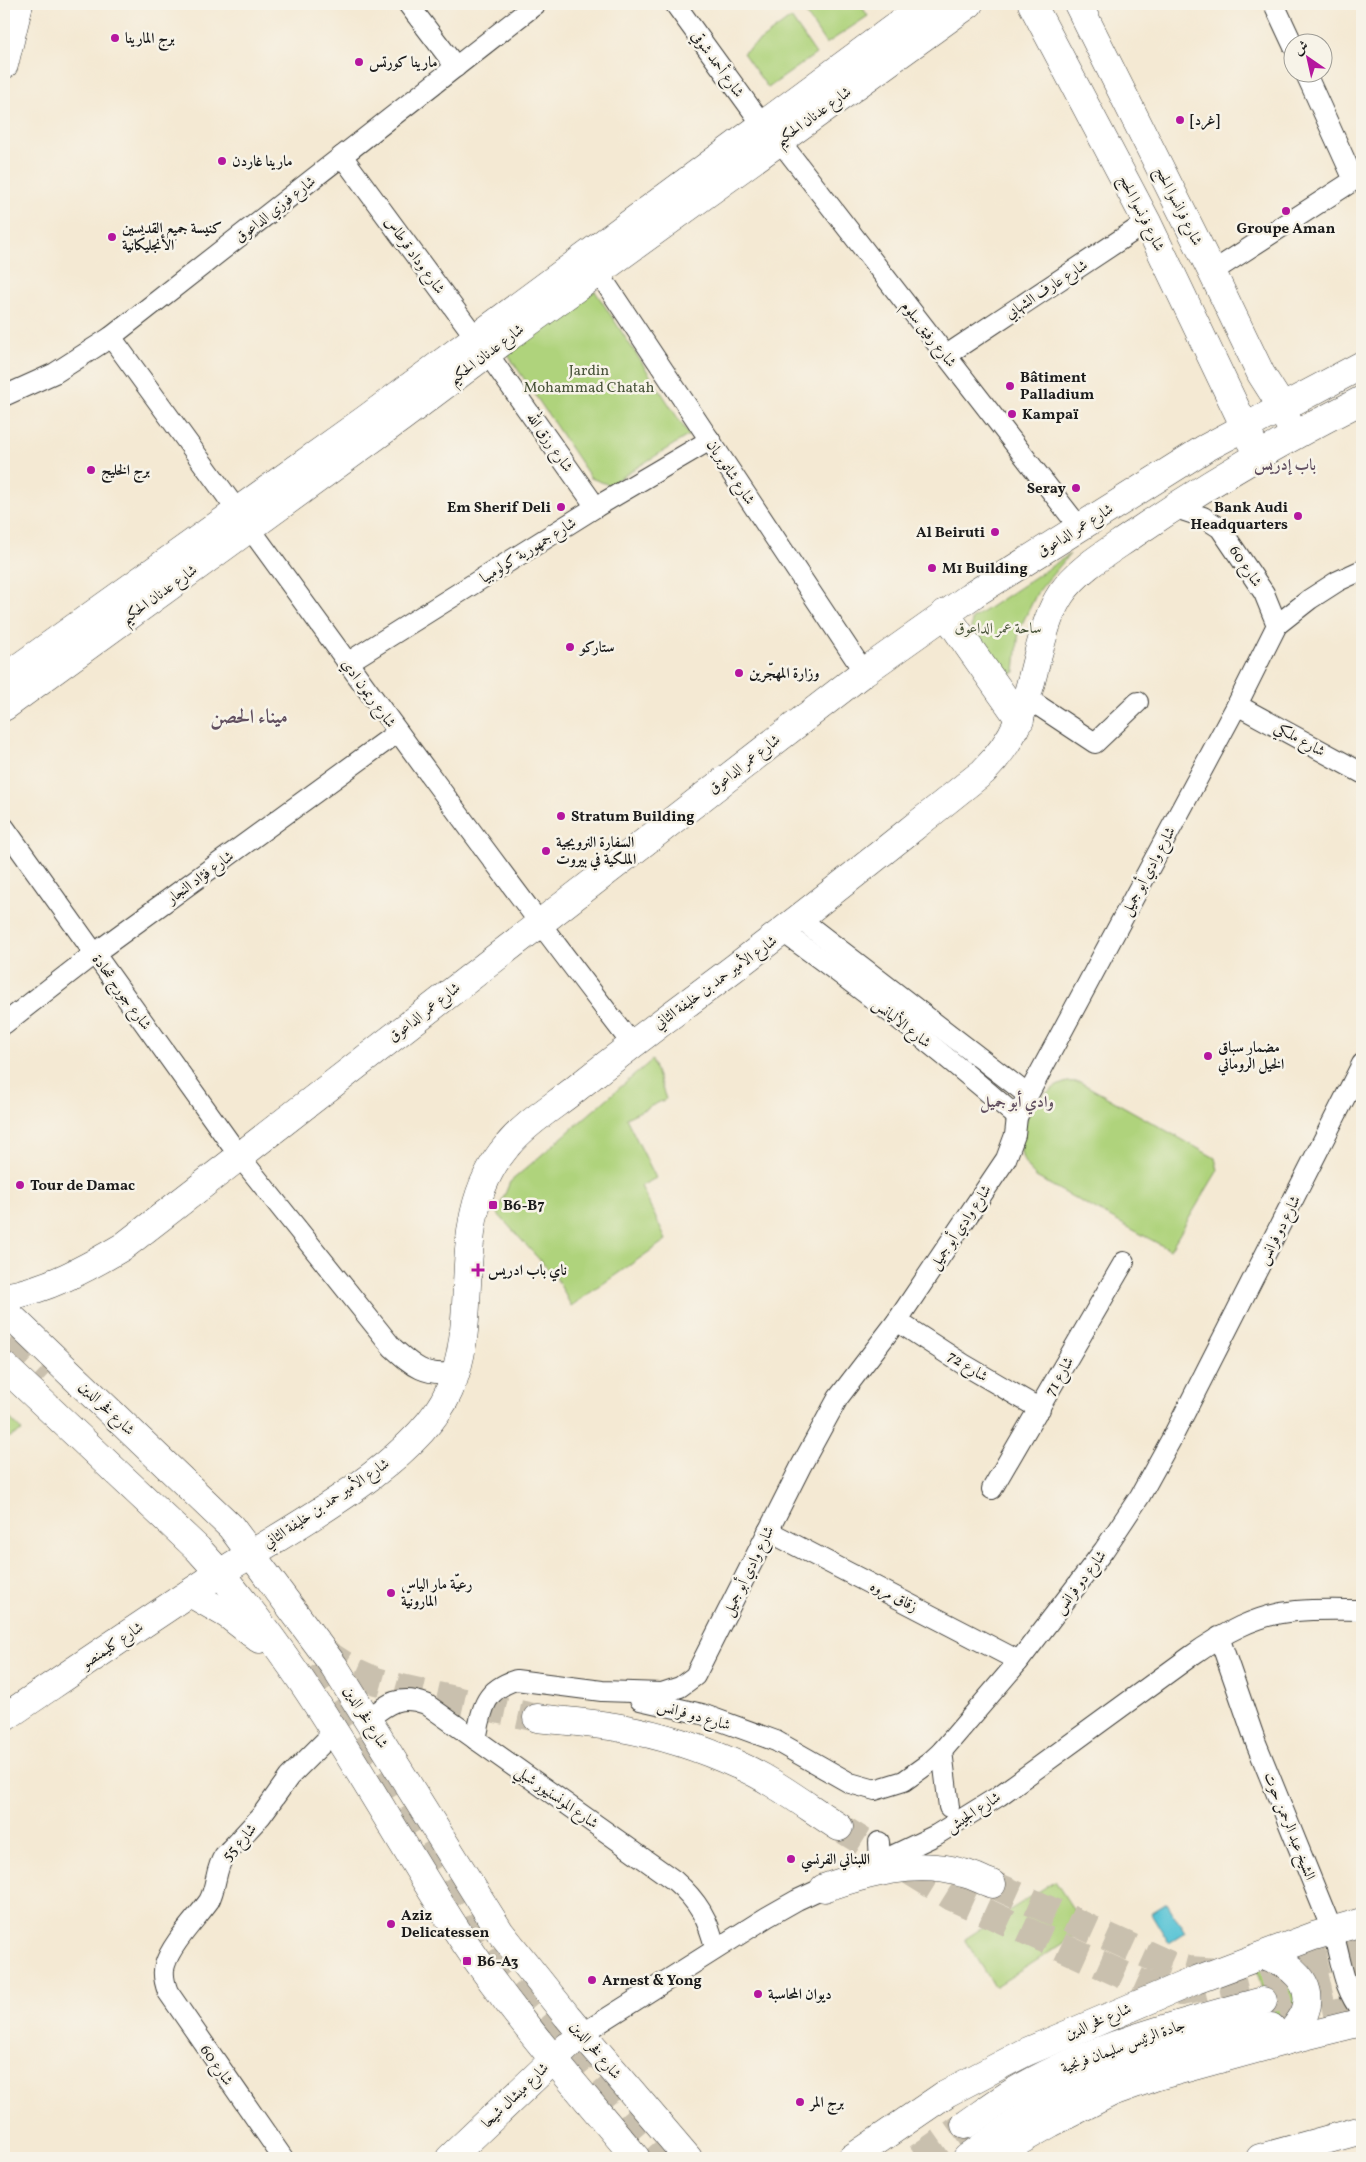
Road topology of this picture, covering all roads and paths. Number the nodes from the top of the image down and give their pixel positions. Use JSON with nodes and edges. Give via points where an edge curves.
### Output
{"nodes":[{"id":1,"x":19,"y":4,"type":"edge"},
{"id":2,"x":408,"y":4,"type":"edge"},
{"id":3,"x":536,"y":4,"type":"edge"},
{"id":4,"x":675,"y":4,"type":"edge"},
{"id":5,"x":926,"y":4,"type":"edge"},
{"id":6,"x":969,"y":4,"type":"edge"},
{"id":7,"x":1032,"y":4,"type":"edge"},
{"id":8,"x":1078,"y":4,"type":"edge"},
{"id":9,"x":1274,"y":4,"type":"edge"},
{"id":10,"x":1287,"y":32,"type":"edge"},
{"id":11,"x":4,"y":66,"type":"edge"},
{"id":12,"x":456,"y":67,"type":"junction"},
{"id":13,"x":1310,"y":82,"type":"edge"},
{"id":14,"x":770,"y":132,"type":"junction"},
{"id":15,"x":342,"y":156,"type":"junction"},
{"id":16,"x":1358,"y":177,"type":"edge"},
{"id":17,"x":1147,"y":222,"type":"junction"},
{"id":18,"x":598,"y":272,"type":"junction"},
{"id":19,"x":1212,"y":272,"type":"junction"},
{"id":20,"x":111,"y":337,"type":"junction"},
{"id":21,"x":481,"y":345,"type":"junction"},
{"id":22,"x":945,"y":356,"type":"junction"},
{"id":23,"x":1362,"y":365,"type":"edge"},
{"id":24,"x":4,"y":396,"type":"edge"},
{"id":25,"x":1362,"y":400,"type":"edge"},
{"id":26,"x":1282,"y":407,"type":"junction"},
{"id":27,"x":1246,"y":425,"type":"junction"},
{"id":28,"x":1293,"y":435,"type":"junction"},
{"id":29,"x":710,"y":440,"type":"junction"},
{"id":30,"x":1258,"y":455,"type":"junction"},
{"id":31,"x":1173,"y":507,"type":"junction"},
{"id":32,"x":596,"y":508,"type":"junction"},
{"id":33,"x":244,"y":519,"type":"junction"},
{"id":34,"x":1079,"y":527,"type":"junction"},
{"id":35,"x":1362,"y":570,"type":"edge"},
{"id":36,"x":945,"y":613,"type":"junction"},
{"id":37,"x":1277,"y":625,"type":"junction"},
{"id":38,"x":347,"y":662,"type":"junction"},
{"id":39,"x":864,"y":672,"type":"junction"},
{"id":40,"x":4,"y":678,"type":"edge"},
{"id":41,"x":1138,"y":702,"type":"dead end"},
{"id":42,"x":1237,"y":705,"type":"junction"},
{"id":43,"x":4,"y":707,"type":"edge"},
{"id":44,"x":1023,"y":709,"type":"junction"},
{"id":45,"x":397,"y":733,"type":"junction"},
{"id":46,"x":1362,"y":773,"type":"edge"},
{"id":47,"x":4,"y":827,"type":"edge"},
{"id":48,"x":538,"y":922,"type":"junction"},
{"id":49,"x":791,"y":925,"type":"junction"},
{"id":50,"x":95,"y":953,"type":"junction"},
{"id":51,"x":4,"y":1024,"type":"edge"},
{"id":52,"x":632,"y":1044,"type":"junction"},
{"id":53,"x":1362,"y":1064,"type":"edge"},
{"id":54,"x":1028,"y":1096,"type":"junction"},
{"id":55,"x":1017,"y":1117,"type":"junction"},
{"id":56,"x":240,"y":1157,"type":"junction"},
{"id":57,"x":1124,"y":1262,"type":"dead end"},
{"id":58,"x":4,"y":1297,"type":"edge"},
{"id":59,"x":4,"y":1310,"type":"edge"},
{"id":60,"x":897,"y":1321,"type":"junction"},
{"id":61,"x":4,"y":1366,"type":"edge"},
{"id":62,"x":456,"y":1372,"type":"junction"},
{"id":63,"x":1040,"y":1409,"type":"junction"},
{"id":64,"x":992,"y":1490,"type":"dead end"},
{"id":65,"x":768,"y":1531,"type":"junction"},
{"id":66,"x":252,"y":1554,"type":"junction"},
{"id":67,"x":221,"y":1573,"type":"junction"},
{"id":68,"x":190,"y":1594,"type":"junction"},
{"id":69,"x":1362,"y":1610,"type":"edge"},
{"id":70,"x":1219,"y":1638,"type":"junction"},
{"id":71,"x":1019,"y":1662,"type":"junction"},
{"id":72,"x":290,"y":1664,"type":"junction"},
{"id":73,"x":602,"y":1691,"type":"junction"},
{"id":74,"x":4,"y":1718,"type":"edge"},
{"id":75,"x":537,"y":1718,"type":"tunnel mouth"},
{"id":76,"x":368,"y":1719,"type":"junction"},
{"id":77,"x":336,"y":1730,"type":"junction"},
{"id":78,"x":476,"y":1740,"type":"junction"},
{"id":79,"x":942,"y":1751,"type":"junction"},
{"id":80,"x":949,"y":1807,"type":"dead end"},
{"id":81,"x":839,"y":1827,"type":"tunnel mouth"},
{"id":82,"x":879,"y":1842,"type":"dead end"},
{"id":83,"x":880,"y":1862,"type":"junction"},
{"id":84,"x":992,"y":1884,"type":"tunnel mouth"},
{"id":85,"x":824,"y":1888,"type":"junction"},
{"id":86,"x":1362,"y":1922,"type":"edge"},
{"id":87,"x":1332,"y":1930,"type":"junction"},
{"id":88,"x":715,"y":1948,"type":"junction"},
{"id":89,"x":1265,"y":1956,"type":"junction"},
{"id":90,"x":164,"y":1967,"type":"joint"},
{"id":91,"x":1264,"y":2001,"type":"tunnel mouth"},
{"id":92,"x":1362,"y":2012,"type":"edge"},
{"id":93,"x":1362,"y":2022,"type":"edge"},
{"id":94,"x":582,"y":2034,"type":"junction"},
{"id":95,"x":1278,"y":2034,"type":"junction"},
{"id":96,"x":553,"y":2059,"type":"junction"},
{"id":97,"x":965,"y":2125,"type":"tunnel mouth"},
{"id":98,"x":1362,"y":2130,"type":"edge"},
{"id":99,"x":1017,"y":2152,"type":"edge"},
{"id":100,"x":283,"y":2158,"type":"edge"},
{"id":101,"x":450,"y":2158,"type":"edge"},
{"id":102,"x":636,"y":2158,"type":"edge"},
{"id":103,"x":688,"y":2158,"type":"edge"},
{"id":104,"x":852,"y":2158,"type":"edge"},
{"id":105,"x":967,"y":2158,"type":"edge"},
{"id":106,"x":990,"y":2158,"type":"edge"},
{"id":107,"x":1260,"y":2158,"type":"edge"}],
"edges":[{"from":1,"to":11,"type":"main road"},
{"from":2,"to":12,"type":"street"},
{"from":3,"to":12,"type":"street","name":"شارع فوزي الداعوق"},
{"from":4,"to":14,"type":"street","name":"شارع أحمد شوقي"},
{"from":5,"to":14,"type":"main road","name":"شارع عدنان الحكيم"},
{"from":6,"to":14,"type":"main road","name":"شارع عدنان الحكيم"},
{"from":7,"to":17,"type":"main road","name":"شارع فرنسوا الحج"},
{"from":8,"to":19,"type":"main road","name":"شارع فرانسوا الحج"},
{"from":9,"to":10,"type":"street"},
{"from":12,"to":15,"type":"street","name":"شارع فوزي الداعوق"},
{"from":13,"to":16,"type":"street"},
{"from":14,"to":18,"type":"main road","name":"شارع عدنان الحكيم"},
{"from":14,"to":21,"type":"main road","name":"شارع عدنان الحكيم"},
{"from":14,"to":22,"type":"street","name":"شارع رفيق سلوم"},
{"from":15,"to":20,"type":"street","name":"شارع فوزي الداعوق"},
{"from":15,"to":21,"type":"street","name":"شارع وداد قرطاس"},
{"from":16,"to":19,"type":"street"},
{"from":17,"to":22,"type":"street","name":"شارع عارف الشهابي"},
{"from":17,"to":27,"type":"main road","name":"شارع فرنسوا الحج"},
{"from":18,"to":21,"type":"main road","name":"شارع عدنان الحكيم"},
{"from":18,"to":29,"type":"street","name":"شارع شاتوبريان"},
{"from":19,"to":26,"type":"main road","name":"شارع فرانسوا الحج","via":[[1261,374]]},
{"from":20,"to":24,"type":"street","name":"شارع فوزي الداعوق","via":[[55,373]]},
{"from":20,"to":33,"type":"street","name":"شارع ريمون ادي"},
{"from":21,"to":32,"type":"street","name":"شارع رزق الله"},
{"from":21,"to":33,"type":"main road","name":"شارع عدنان الحكيم"},
{"from":22,"to":34,"type":"street","name":"شارع رفيق سلوم"},
{"from":23,"to":26,"type":"main road","name":"شارع عمر الداعوق"},
{"from":25,"to":28,"type":"main road"},
{"from":26,"to":27,"type":"main road","name":"شارع عمر الداعوق"},
{"from":26,"to":28,"type":"main road","name":"شارع فرانسوا الحج"},
{"from":27,"to":30,"type":"main road","name":"شارع فرنسوا الحج"},
{"from":27,"to":34,"type":"main road","name":"شارع عمر الداعوق"},
{"from":28,"to":30,"type":"main road"},
{"from":29,"to":32,"type":"street","name":"شارع جمهورية كولومبيا"},
{"from":29,"to":39,"type":"street","name":"شارع شاتوبريان"},
{"from":30,"to":31,"type":"main road","name":"شارع الأمير حمد بن خليفة الثاني"},
{"from":31,"to":37,"type":"street","name":"شارع 60","via":[[1203,517],[1220,528],[1264,592]]},
{"from":31,"to":44,"type":"main road","name":"شارع الأمير حمد بن خليفة الثاني","via":[[1095,560],[1062,594],[1045,628]]},
{"from":32,"to":38,"type":"street","name":"شارع جمهورية كولومبيا"},
{"from":33,"to":38,"type":"street","name":"شارع ريمون ادي"},
{"from":33,"to":40,"type":"main road","name":"شارع عدنان الحكيم"},
{"from":33,"to":43,"type":"main road","name":"شارع عدنان الحكيم"},
{"from":34,"to":36,"type":"main road","name":"شارع عمر الداعوق"},
{"from":35,"to":37,"type":"street","name":"شارع وادي أبو جميل","via":[[1324,590]]},
{"from":36,"to":39,"type":"main road","name":"شارع عمر الداعوق"},
{"from":36,"to":44,"type":"main road"},
{"from":37,"to":42,"type":"street","name":"شارع وادي أبو جميل"},
{"from":38,"to":45,"type":"street","name":"شارع ريمون ادي"},
{"from":39,"to":48,"type":"main road","name":"شارع عمر الداعوق"},
{"from":41,"to":44,"type":"street","via":[[1095,743]]},
{"from":42,"to":46,"type":"street","name":"شارع ملكي"},
{"from":42,"to":54,"type":"street","name":"شارع وادي أبو جميل"},
{"from":44,"to":49,"type":"main road","name":"شارع الأمير حمد بن خليفة الثاني","via":[[1008,744],[983,772]]},
{"from":45,"to":48,"type":"street","name":"شارع ريمون ادي"},
{"from":45,"to":50,"type":"street","name":"شارع فؤاد النجار"},
{"from":47,"to":50,"type":"street","name":"شارع جورج شحادة"},
{"from":48,"to":52,"type":"street","name":"شارع ريمون ادي"},
{"from":48,"to":56,"type":"main road","name":"شارع عمر الداعوق"},
{"from":49,"to":52,"type":"main road","name":"شارع الأمير حمد بن خليفة الثاني"},
{"from":49,"to":54,"type":"street","name":"شارع الأليانس"},
{"from":49,"to":55,"type":"street","name":"شارع الأليانس","via":[[848,980]]},
{"from":50,"to":51,"type":"street","name":"شارع فؤاد النجار"},
{"from":50,"to":56,"type":"street","name":"شارع جورج شحادة"},
{"from":52,"to":62,"type":"main road","name":"شارع الأمير حمد بن خليفة الثاني","via":[[512,1140],[484,1180],[470,1234],[464,1322]]},
{"from":53,"to":71,"type":"street","name":"شارع دو فرانس","via":[[1140,1496],[1104,1550]]},
{"from":54,"to":55,"type":"street","name":"شارع وادي أبو جميل"},
{"from":55,"to":60,"type":"street","name":"شارع وادي أبو جميل","via":[[1015,1135],[1006,1159]]},
{"from":56,"to":58,"type":"main road","name":"شارع عمر الداعوق","via":[[124,1246],[83,1270],[44,1286]]},
{"from":56,"to":62,"type":"street","name":"شارع جورج شحادة","via":[[392,1347],[424,1371],[439,1375]]},
{"from":57,"to":63,"type":"street","name":"شارع 71"},
{"from":59,"to":66,"type":"main road","name":"شارع فخر الدين","via":[[232,1526]]},
{"from":60,"to":63,"type":"street","name":"شارع 72"},
{"from":60,"to":65,"type":"street","name":"شارع وادي أبو جميل","via":[[838,1398]]},
{"from":61,"to":67,"type":"main road"},
{"from":62,"to":66,"type":"main road","name":"شارع الأمير حمد بن خليفة الثاني","via":[[439,1410],[410,1443],[340,1498]]},
{"from":63,"to":64,"type":"street","name":"شارع 71"},
{"from":65,"to":71,"type":"street","name":"زقاق مروه"},
{"from":65,"to":73,"type":"street","name":"شارع وادي أبو جميل","via":[[695,1676],[680,1687],[662,1693]]},
{"from":66,"to":67,"type":"main road","name":"شارع الأمير حمد بن خليفة الثاني"},
{"from":66,"to":76,"type":"main road","name":"شارع فخر الدين","via":[[334,1666]]},
{"from":67,"to":68,"type":"main road","name":"شارع كليمنصو"},
{"from":67,"to":72,"type":"main road"},
{"from":68,"to":72,"type":"main road","via":[[228,1615]]},
{"from":68,"to":74,"type":"main road","name":"شارع كليمنصو"},
{"from":69,"to":70,"type":"street","name":"شارع الجيش","via":[[1295,1611],[1253,1620]]},
{"from":70,"to":83,"type":"street","name":"شارع الجيش","via":[[998,1796],[936,1835]]},
{"from":70,"to":87,"type":"street","name":"الشيخ عبد الرحمن حوت","via":[[1256,1743]]},
{"from":71,"to":79,"type":"street","name":"شارع دو فرانس"},
{"from":72,"to":77,"type":"main road"},
{"from":73,"to":78,"type":"street","name":"شارع وادي أبو جميل","via":[[516,1680],[505,1684],[487,1699]]},
{"from":73,"to":79,"type":"street","name":"شارع دو فرانس","via":[[712,1718],[776,1741],[850,1784],[874,1790],[904,1780]]},
{"from":75,"to":81,"type":"main road","via":[[622,1728],[699,1749],[739,1765]]},
{"from":76,"to":78,"type":"street","name":"شارع المونسنيور شبلي","via":[[394,1701],[416,1700]]},
{"from":76,"to":94,"type":"main road","name":"شارع فخر الدين","via":[[500,1932]]},
{"from":77,"to":90,"type":"street","name":"شارع 55","via":[[289,1777],[256,1822],[224,1856],[209,1901],[170,1953]]},
{"from":77,"to":96,"type":"main road","via":[[460,1935]]},
{"from":78,"to":88,"type":"street","name":"شارع المونسنيور شبلي","via":[[682,1886],[706,1918]]},
{"from":79,"to":80,"type":"street"},
{"from":82,"to":83,"type":"street"},
{"from":83,"to":85,"type":"street","name":"شارع الجيش"},
{"from":84,"to":85,"type":"main road","via":[[964,1873],[918,1868],[876,1872]]},
{"from":85,"to":88,"type":"street","name":"شارع الجيش"},
{"from":86,"to":87,"type":"main road","name":"شارع فخر الدين"},
{"from":87,"to":89,"type":"main road","name":"شارع فخر الدين"},
{"from":87,"to":92,"type":"street","name":"الشيخ عبد الرحمن حوت","via":[[1349,1994]]},
{"from":88,"to":94,"type":"street","name":"شارع الجيش"},
{"from":89,"to":95,"type":"main road","via":[[1291,1967],[1305,1987],[1307,1996],[1304,2012]]},
{"from":89,"to":104,"type":"main road","name":"شارع فخر الدين","via":[[1196,1980],[1026,2052],[947,2093]]},
{"from":90,"to":100,"type":"street","name":"شارع 60","via":[[168,1992]]},
{"from":91,"to":97,"type":"main road","name":"جادة الرئيس سليمان فرنجية","via":[[1098,2052],[1022,2087]]},
{"from":93,"to":95,"type":"main road"},
{"from":94,"to":96,"type":"main road","name":"شارع ميشال شيحا"},
{"from":94,"to":103,"type":"main road","name":"شارع فخر الدين"},
{"from":95,"to":99,"type":"main road","via":[[1112,2092],[1051,2123]]},
{"from":95,"to":105,"type":"main road","via":[[1151,2060],[1075,2090],[1042,2107]]},
{"from":96,"to":101,"type":"main road","name":"شارع ميشال شيحا"},
{"from":96,"to":102,"type":"main road"},
{"from":98,"to":107,"type":"main road"},
{"from":99,"to":106,"type":"main road"}]}
